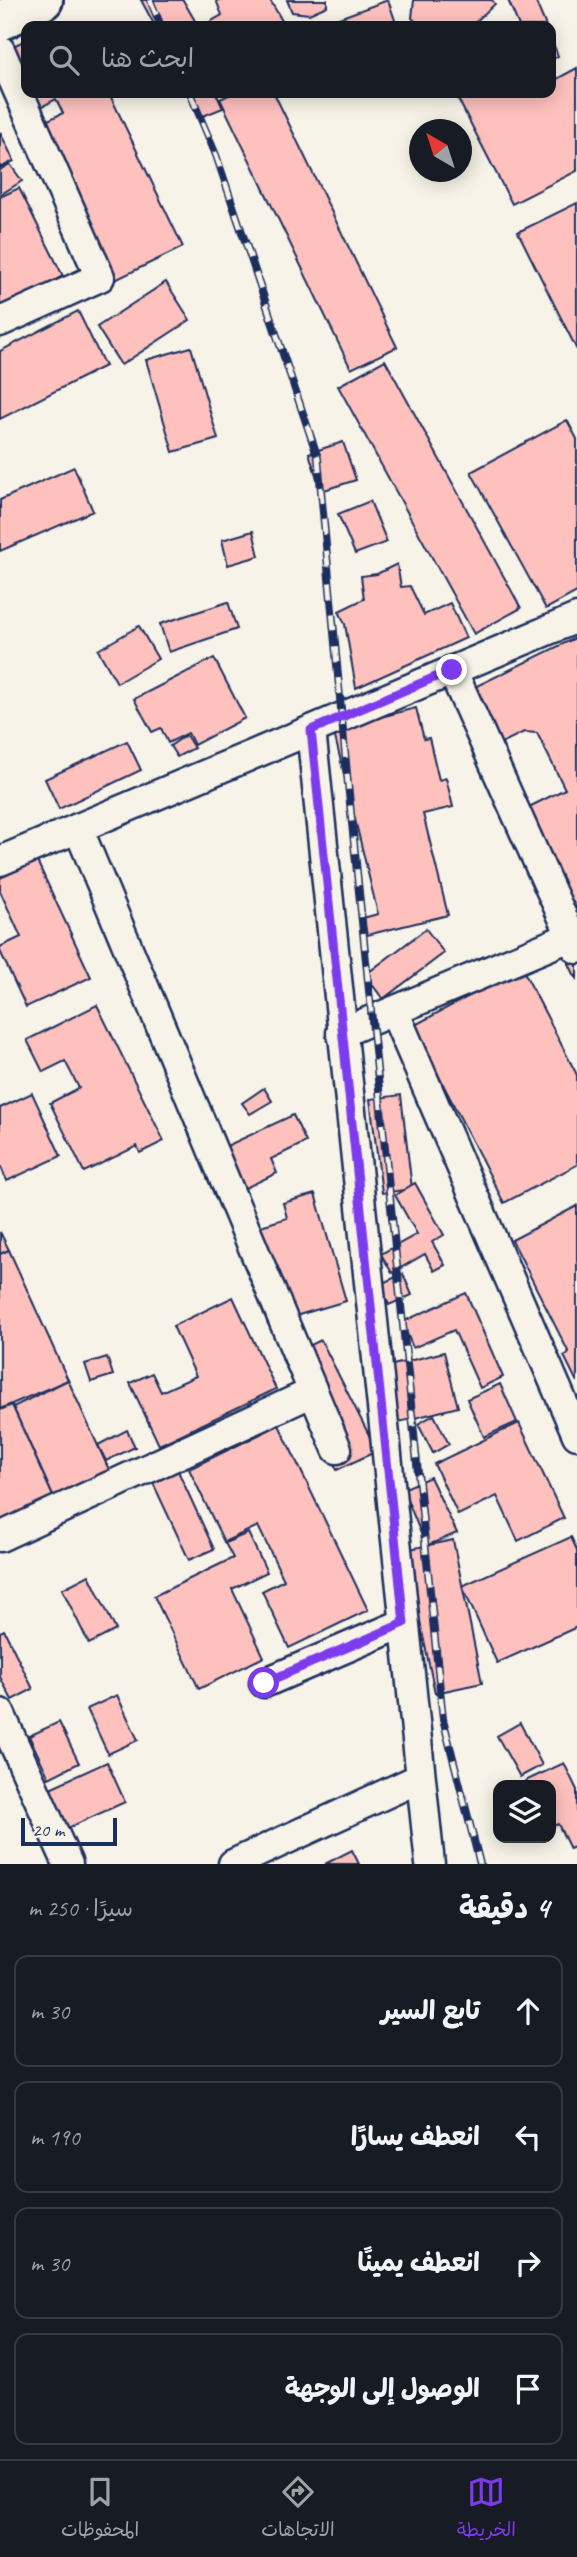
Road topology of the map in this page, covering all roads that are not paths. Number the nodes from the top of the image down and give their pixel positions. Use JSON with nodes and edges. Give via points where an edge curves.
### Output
{"nodes":[{"id":1,"x":43,"y":0,"type":"edge"},
{"id":2,"x":0,"y":20,"type":"edge"},
{"id":3,"x":0,"y":50,"type":"edge"},
{"id":4,"x":21,"y":98,"type":"edge"},
{"id":5,"x":21,"y":98,"type":"edge"},
{"id":6,"x":0,"y":322,"type":"edge"},
{"id":7,"x":577,"y":618,"type":"edge"},
{"id":8,"x":452,"y":670,"type":"junction"},
{"id":9,"x":311,"y":730,"type":"junction"},
{"id":10,"x":78,"y":828,"type":"junction"},
{"id":11,"x":0,"y":861,"type":"edge"},
{"id":12,"x":575,"y":940,"type":"edge"},
{"id":13,"x":394,"y":1011,"type":"junction"},
{"id":14,"x":341,"y":1033,"type":"junction"},
{"id":15,"x":313,"y":1392,"type":"junction"},
{"id":16,"x":577,"y":1435,"type":"edge"},
{"id":17,"x":337,"y":1449,"type":"dead end"},
{"id":18,"x":0,"y":1537,"type":"edge"},
{"id":19,"x":404,"y":1623,"type":"junction"},
{"id":20,"x":264,"y":1683,"type":"dead end"},
{"id":21,"x":0,"y":1713,"type":"edge"},
{"id":22,"x":420,"y":1778,"type":"junction"},
{"id":23,"x":68,"y":1864,"type":"edge"},
{"id":24,"x":233,"y":1864,"type":"edge"},
{"id":25,"x":430,"y":1864,"type":"edge"}],
"edges":[{"from":1,"to":2,"type":"main road"},
{"from":3,"to":5,"type":"street"},
{"from":4,"to":6,"type":"street","via":[[100,277]]},
{"from":7,"to":8,"type":"street"},
{"from":8,"to":9,"type":"street"},
{"from":8,"to":12,"type":"street"},
{"from":9,"to":10,"type":"street"},
{"from":9,"to":14,"type":"street"},
{"from":10,"to":11,"type":"street"},
{"from":10,"to":15,"type":"street"},
{"from":12,"to":13,"type":"street"},
{"from":13,"to":14,"type":"street"},
{"from":13,"to":16,"type":"street"},
{"from":14,"to":19,"type":"street"},
{"from":15,"to":17,"type":"street"},
{"from":15,"to":18,"type":"street"},
{"from":19,"to":20,"type":"street"},
{"from":19,"to":22,"type":"street"},
{"from":21,"to":23,"type":"street"},
{"from":22,"to":24,"type":"street"},
{"from":22,"to":25,"type":"street"}]}
